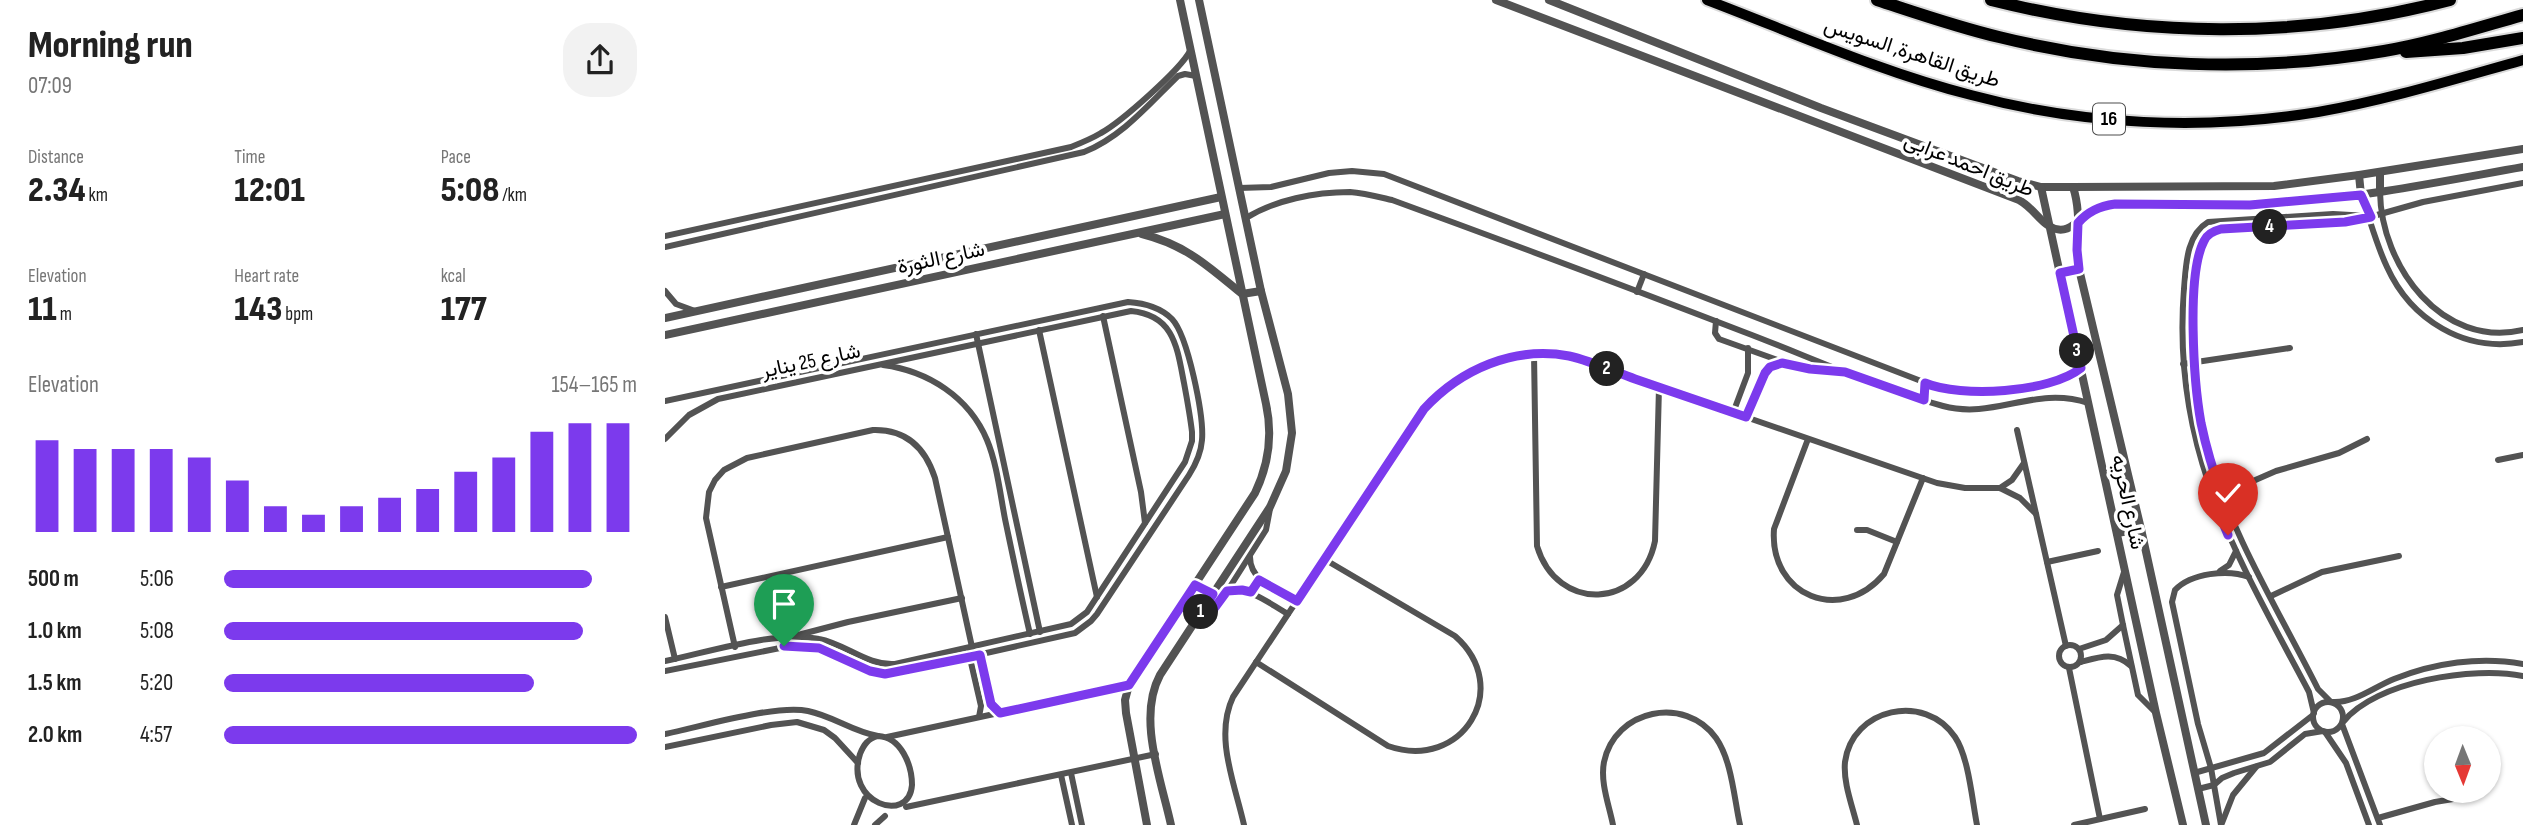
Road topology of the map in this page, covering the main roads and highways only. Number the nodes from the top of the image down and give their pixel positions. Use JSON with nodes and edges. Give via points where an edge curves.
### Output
{"nodes":[{"id":1,"x":1707,"y":0,"type":"edge"},
{"id":2,"x":1877,"y":0,"type":"edge"},
{"id":3,"x":1991,"y":0,"type":"edge"},
{"id":4,"x":2450,"y":0,"type":"edge"},
{"id":5,"x":2523,"y":15,"type":"edge"},
{"id":6,"x":2523,"y":38,"type":"edge"},
{"id":7,"x":2385,"y":51,"type":"junction"},
{"id":8,"x":2523,"y":60,"type":"edge"}],
"edges":[{"from":1,"to":8,"type":"highway","name":"طريق القاهرة, السويس","number":"16","via":[[1941,87],[2030,108],[2121,120],[2219,122],[2317,112]]},
{"from":2,"to":7,"type":"highway","name":"طريق القاهرة, السويس","via":[[2000,38],[2138,61],[2267,64]]},
{"from":3,"to":4,"type":"highway","via":[[2099,22],[2236,30],[2341,22]]},
{"from":5,"to":7,"type":"highway","name":"طريق القاهرة, السويس"},
{"from":6,"to":7,"type":"highway","via":[[2444,50]]}]}
